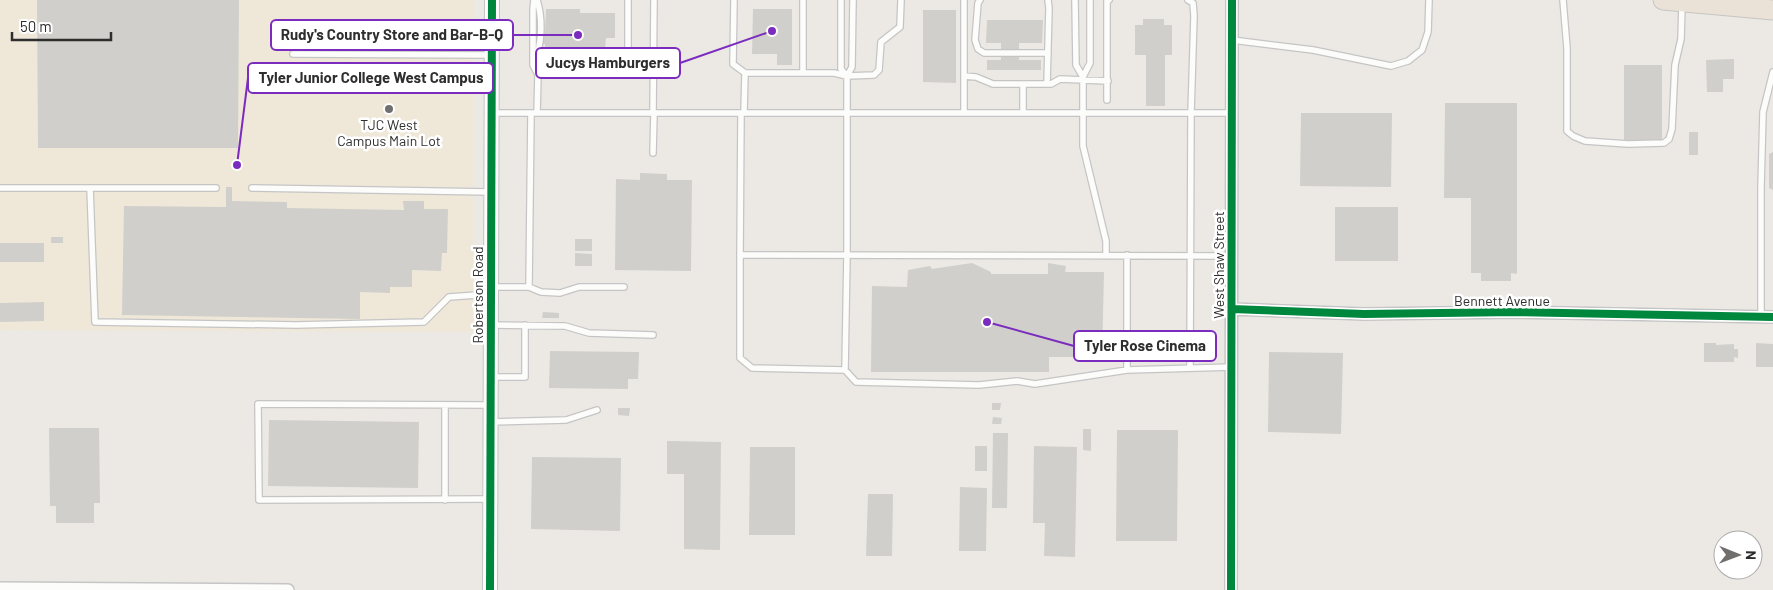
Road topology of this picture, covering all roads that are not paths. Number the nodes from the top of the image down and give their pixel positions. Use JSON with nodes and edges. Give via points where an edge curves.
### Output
{"nodes":[{"id":1,"x":492,"y":0,"type":"edge"},
{"id":2,"x":536,"y":0,"type":"edge"},
{"id":3,"x":628,"y":0,"type":"edge"},
{"id":4,"x":654,"y":0,"type":"edge"},
{"id":5,"x":734,"y":0,"type":"edge"},
{"id":6,"x":803,"y":0,"type":"edge"},
{"id":7,"x":841,"y":0,"type":"edge"},
{"id":8,"x":853,"y":0,"type":"edge"},
{"id":9,"x":901,"y":0,"type":"edge"},
{"id":10,"x":964,"y":0,"type":"edge"},
{"id":11,"x":980,"y":0,"type":"edge"},
{"id":12,"x":1048,"y":0,"type":"edge"},
{"id":13,"x":1075,"y":0,"type":"edge"},
{"id":14,"x":1090,"y":0,"type":"edge"},
{"id":15,"x":1109,"y":0,"type":"edge"},
{"id":16,"x":1188,"y":0,"type":"edge"},
{"id":17,"x":1232,"y":0,"type":"edge"},
{"id":18,"x":1430,"y":0,"type":"edge"},
{"id":19,"x":1563,"y":0,"type":"edge"},
{"id":20,"x":1663,"y":0,"type":"edge"},
{"id":21,"x":1682,"y":2,"type":"junction"},
{"id":22,"x":1773,"y":10,"type":"edge"},
{"id":23,"x":1232,"y":40,"type":"junction"},
{"id":24,"x":1048,"y":52,"type":"junction"},
{"id":25,"x":293,"y":54,"type":"dead end"},
{"id":26,"x":492,"y":54,"type":"junction"},
{"id":27,"x":1773,"y":72,"type":"edge"},
{"id":28,"x":745,"y":73,"type":"junction"},
{"id":29,"x":803,"y":73,"type":"junction"},
{"id":30,"x":538,"y":75,"type":"junction"},
{"id":31,"x":628,"y":75,"type":"junction"},
{"id":32,"x":653,"y":75,"type":"junction"},
{"id":33,"x":847,"y":76,"type":"junction"},
{"id":34,"x":964,"y":76,"type":"junction"},
{"id":35,"x":1083,"y":79,"type":"junction"},
{"id":36,"x":1108,"y":81,"type":"junction"},
{"id":37,"x":1023,"y":84,"type":"junction"},
{"id":38,"x":1047,"y":84,"type":"junction"},
{"id":39,"x":1107,"y":100,"type":"dead end"},
{"id":40,"x":847,"y":112,"type":"junction"},
{"id":41,"x":492,"y":113,"type":"junction"},
{"id":42,"x":534,"y":113,"type":"junction"},
{"id":43,"x":653,"y":113,"type":"junction"},
{"id":44,"x":743,"y":113,"type":"junction"},
{"id":45,"x":964,"y":113,"type":"junction"},
{"id":46,"x":1023,"y":113,"type":"junction"},
{"id":47,"x":1083,"y":113,"type":"junction"},
{"id":48,"x":1191,"y":113,"type":"junction"},
{"id":49,"x":1232,"y":113,"type":"junction"},
{"id":50,"x":654,"y":153,"type":"dead end"},
{"id":51,"x":0,"y":188,"type":"edge"},
{"id":52,"x":90,"y":188,"type":"junction"},
{"id":53,"x":216,"y":188,"type":"dead end"},
{"id":54,"x":252,"y":188,"type":"dead end"},
{"id":55,"x":491,"y":192,"type":"junction"},
{"id":56,"x":847,"y":254,"type":"junction"},
{"id":57,"x":740,"y":255,"type":"junction"},
{"id":58,"x":1106,"y":255,"type":"junction"},
{"id":59,"x":1127,"y":255,"type":"junction"},
{"id":60,"x":1191,"y":255,"type":"junction"},
{"id":61,"x":1232,"y":256,"type":"junction"},
{"id":62,"x":528,"y":287,"type":"junction"},
{"id":63,"x":624,"y":287,"type":"dead end"},
{"id":64,"x":491,"y":291,"type":"junction"},
{"id":65,"x":1232,"y":310,"type":"junction"},
{"id":66,"x":1767,"y":317,"type":"edge"},
{"id":67,"x":491,"y":325,"type":"junction"},
{"id":68,"x":526,"y":325,"type":"junction"},
{"id":69,"x":653,"y":335,"type":"dead end"},
{"id":70,"x":1232,"y":367,"type":"junction"},
{"id":71,"x":1190,"y":368,"type":"junction"},
{"id":72,"x":845,"y":370,"type":"junction"},
{"id":73,"x":1127,"y":370,"type":"junction"},
{"id":74,"x":491,"y":377,"type":"junction"},
{"id":75,"x":446,"y":405,"type":"junction"},
{"id":76,"x":490,"y":405,"type":"junction"},
{"id":77,"x":597,"y":410,"type":"dead end"},
{"id":78,"x":490,"y":422,"type":"junction"},
{"id":79,"x":490,"y":499,"type":"junction"},
{"id":80,"x":445,"y":500,"type":"junction"},
{"id":81,"x":0,"y":588,"type":"edge"},
{"id":82,"x":288,"y":590,"type":"edge"},
{"id":83,"x":490,"y":590,"type":"edge"},
{"id":84,"x":1231,"y":590,"type":"edge"}],
"edges":[{"from":1,"to":26,"type":"street","name":"Robertson Road"},
{"from":2,"to":30,"type":"lane","via":[[533,9],[533,66]]},
{"from":3,"to":31,"type":"lane"},
{"from":4,"to":32,"type":"lane"},
{"from":5,"to":28,"type":"lane","via":[[733,64]]},
{"from":6,"to":29,"type":"lane"},
{"from":7,"to":33,"type":"lane","via":[[841,69]]},
{"from":8,"to":33,"type":"lane","via":[[852,67]]},
{"from":9,"to":33,"type":"lane","via":[[900,26],[881,42],[879,70],[874,75]]},
{"from":10,"to":34,"type":"lane"},
{"from":11,"to":24,"type":"lane","via":[[975,40],[984,53]]},
{"from":12,"to":24,"type":"lane"},
{"from":13,"to":35,"type":"lane","via":[[1076,64]]},
{"from":14,"to":35,"type":"lane","via":[[1090,63]]},
{"from":15,"to":36,"type":"lane"},
{"from":16,"to":48,"type":"lane","via":[[1193,3],[1194,16]]},
{"from":17,"to":23,"type":"street","name":"West Shaw Street"},
{"from":18,"to":23,"type":"lane","via":[[1428,32],[1422,50],[1408,61],[1391,66],[1313,50]]},
{"from":19,"to":21,"type":"lane","via":[[1567,48],[1567,131],[1585,141],[1628,144],[1664,143],[1669,139]]},
{"from":20,"to":21,"type":"highway"},
{"from":21,"to":22,"type":"highway"},
{"from":23,"to":49,"type":"street","name":"West Shaw Street"},
{"from":24,"to":38,"type":"lane"},
{"from":25,"to":26,"type":"lane"},
{"from":26,"to":41,"type":"street","name":"Robertson Road"},
{"from":27,"to":66,"type":"lane","via":[[1763,112],[1761,187]]},
{"from":28,"to":29,"type":"lane"},
{"from":28,"to":44,"type":"lane"},
{"from":29,"to":33,"type":"lane"},
{"from":30,"to":31,"type":"lane"},
{"from":30,"to":42,"type":"lane"},
{"from":31,"to":32,"type":"lane"},
{"from":32,"to":43,"type":"lane"},
{"from":33,"to":40,"type":"lane"},
{"from":34,"to":37,"type":"lane","via":[[976,76],[993,84]]},
{"from":34,"to":45,"type":"lane"},
{"from":35,"to":36,"type":"lane"},
{"from":35,"to":38,"type":"lane","via":[[1060,79]]},
{"from":35,"to":47,"type":"lane"},
{"from":36,"to":39,"type":"lane"},
{"from":37,"to":38,"type":"lane"},
{"from":37,"to":46,"type":"lane"},
{"from":40,"to":44,"type":"lane"},
{"from":40,"to":45,"type":"lane"},
{"from":40,"to":56,"type":"lane"},
{"from":41,"to":42,"type":"lane"},
{"from":41,"to":55,"type":"street","name":"Robertson Road"},
{"from":42,"to":43,"type":"lane"},
{"from":42,"to":62,"type":"lane"},
{"from":43,"to":44,"type":"lane"},
{"from":43,"to":50,"type":"lane"},
{"from":44,"to":57,"type":"lane"},
{"from":45,"to":46,"type":"lane"},
{"from":46,"to":47,"type":"lane"},
{"from":47,"to":48,"type":"lane"},
{"from":47,"to":58,"type":"lane","via":[[1085,157],[1106,241]]},
{"from":48,"to":49,"type":"lane"},
{"from":48,"to":60,"type":"lane"},
{"from":49,"to":61,"type":"street","name":"West Shaw Street"},
{"from":51,"to":52,"type":"lane"},
{"from":52,"to":53,"type":"lane"},
{"from":52,"to":64,"type":"lane","via":[[95,322],[296,325],[424,322],[449,297]]},
{"from":54,"to":55,"type":"lane"},
{"from":55,"to":64,"type":"street","name":"Robertson Road"},
{"from":56,"to":57,"type":"lane"},
{"from":56,"to":58,"type":"lane"},
{"from":56,"to":72,"type":"lane"},
{"from":57,"to":72,"type":"lane","via":[[740,358],[752,368]]},
{"from":58,"to":59,"type":"lane"},
{"from":59,"to":60,"type":"lane"},
{"from":59,"to":73,"type":"lane"},
{"from":60,"to":61,"type":"lane"},
{"from":60,"to":71,"type":"lane"},
{"from":61,"to":65,"type":"street","name":"West Shaw Street"},
{"from":62,"to":63,"type":"lane","via":[[541,292],[560,293],[579,287]]},
{"from":62,"to":64,"type":"lane"},
{"from":64,"to":67,"type":"street","name":"Robertson Road"},
{"from":65,"to":66,"type":"street","name":"Bennett Avenue"},
{"from":65,"to":70,"type":"street","name":"West Shaw Street"},
{"from":67,"to":68,"type":"lane"},
{"from":67,"to":74,"type":"street","name":"Robertson Road"},
{"from":68,"to":69,"type":"lane","via":[[565,326],[589,333]]},
{"from":68,"to":74,"type":"lane","via":[[525,378]]},
{"from":70,"to":71,"type":"lane"},
{"from":70,"to":84,"type":"street","name":"West Shaw Street"},
{"from":71,"to":73,"type":"lane"},
{"from":72,"to":73,"type":"lane","via":[[856,382],[979,385],[1017,381],[1035,384]]},
{"from":74,"to":76,"type":"street","name":"Robertson Road"},
{"from":75,"to":76,"type":"lane"},
{"from":75,"to":80,"type":"lane"},
{"from":75,"to":80,"type":"lane","via":[[258,404],[259,500]]},
{"from":76,"to":78,"type":"street","name":"Robertson Road"},
{"from":77,"to":78,"type":"lane","via":[[566,420]]},
{"from":78,"to":79,"type":"street","name":"Robertson Road"},
{"from":79,"to":80,"type":"lane"},
{"from":79,"to":83,"type":"street","name":"Robertson Road"},
{"from":81,"to":82,"type":"street"}]}
